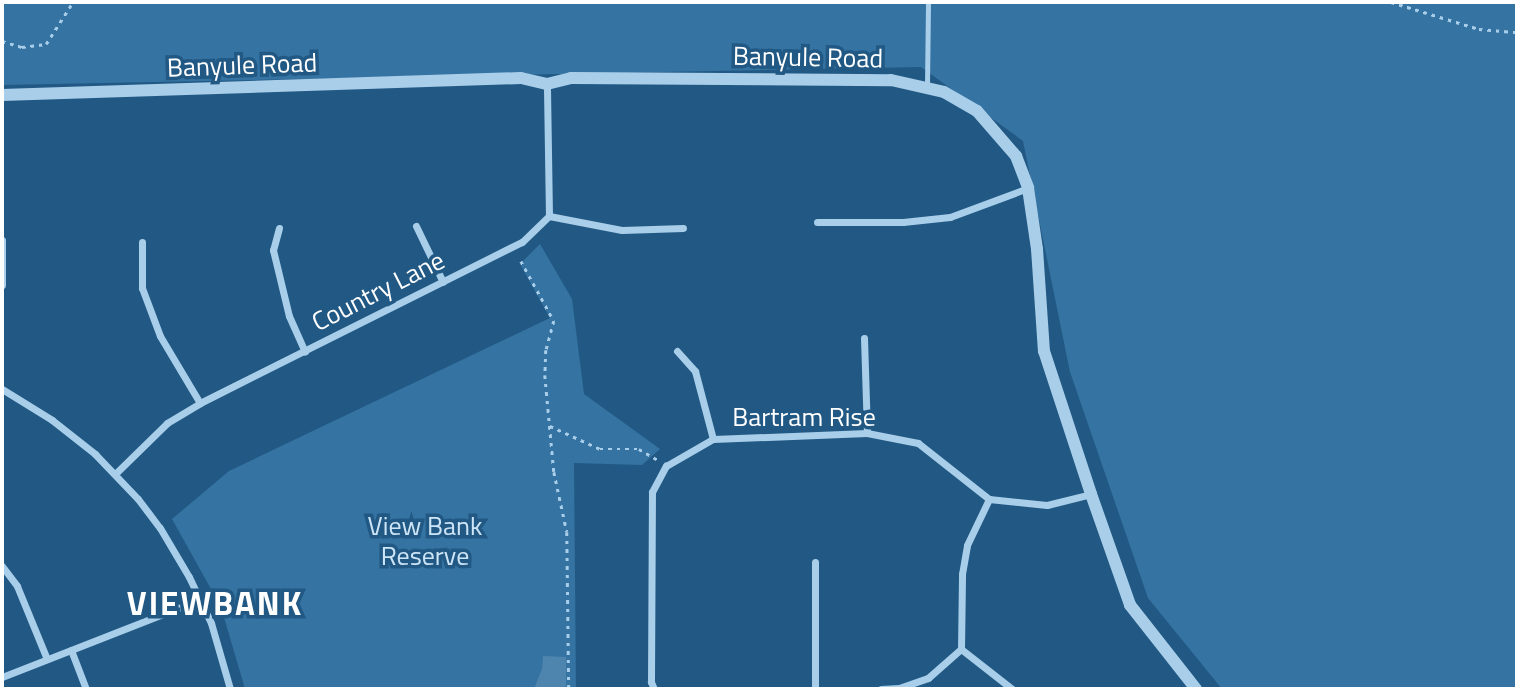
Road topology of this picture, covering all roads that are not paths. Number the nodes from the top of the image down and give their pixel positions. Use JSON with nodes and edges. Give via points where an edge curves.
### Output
{"nodes":[{"id":1,"x":928,"y":2,"type":"edge"},
{"id":2,"x":547,"y":84,"type":"junction"},
{"id":3,"x":927,"y":86,"type":"junction"},
{"id":4,"x":2,"y":96,"type":"edge"},
{"id":5,"x":1028,"y":188,"type":"junction"},
{"id":6,"x":549,"y":216,"type":"junction"},
{"id":7,"x":817,"y":222,"type":"dead end"},
{"id":8,"x":416,"y":226,"type":"dead end"},
{"id":9,"x":279,"y":228,"type":"dead end"},
{"id":10,"x":684,"y":228,"type":"dead end"},
{"id":11,"x":2,"y":240,"type":"edge"},
{"id":12,"x":142,"y":242,"type":"dead end"},
{"id":13,"x":443,"y":282,"type":"junction"},
{"id":14,"x":2,"y":285,"type":"edge"},
{"id":15,"x":864,"y":338,"type":"dead end"},
{"id":16,"x":677,"y":351,"type":"dead end"},
{"id":17,"x":305,"y":352,"type":"junction"},
{"id":18,"x":2,"y":388,"type":"edge"},
{"id":19,"x":200,"y":403,"type":"junction"},
{"id":20,"x":867,"y":433,"type":"junction"},
{"id":21,"x":713,"y":439,"type":"junction"},
{"id":22,"x":116,"y":474,"type":"junction"},
{"id":23,"x":1091,"y":494,"type":"junction"},
{"id":24,"x":989,"y":499,"type":"junction"},
{"id":25,"x":815,"y":562,"type":"dead end"},
{"id":26,"x":2,"y":566,"type":"edge"},
{"id":27,"x":201,"y":599,"type":"junction"},
{"id":28,"x":961,"y":649,"type":"junction"},
{"id":29,"x":71,"y":650,"type":"junction"},
{"id":30,"x":47,"y":659,"type":"junction"},
{"id":31,"x":2,"y":677,"type":"edge"},
{"id":32,"x":86,"y":689,"type":"edge"},
{"id":33,"x":230,"y":689,"type":"edge"},
{"id":34,"x":654,"y":689,"type":"edge"},
{"id":35,"x":815,"y":689,"type":"edge"},
{"id":36,"x":881,"y":689,"type":"edge"},
{"id":37,"x":1012,"y":689,"type":"edge"},
{"id":38,"x":1196,"y":689,"type":"edge"}],
"edges":[{"from":1,"to":3,"type":"lane"},
{"from":2,"to":3,"type":"street","name":"Banyule Road","via":[[571,78],[891,80]]},
{"from":2,"to":4,"type":"street","name":"Banyule Road","via":[[521,78]]},
{"from":2,"to":6,"type":"street"},
{"from":3,"to":5,"type":"street","name":"Banyule Road","via":[[977,111],[1016,156]]},
{"from":5,"to":7,"type":"street","via":[[950,217]]},
{"from":5,"to":23,"type":"street","name":"Banyule Road","via":[[1044,351]]},
{"from":6,"to":10,"type":"street","via":[[622,230]]},
{"from":6,"to":13,"type":"street","name":"Country Lane","via":[[522,242]]},
{"from":8,"to":13,"type":"street"},
{"from":9,"to":17,"type":"street","via":[[273,250],[289,316]]},
{"from":11,"to":14,"type":"street"},
{"from":12,"to":19,"type":"street","via":[[142,288],[160,336]]},
{"from":13,"to":17,"type":"street","name":"Country Lane"},
{"from":15,"to":20,"type":"street"},
{"from":16,"to":21,"type":"street","via":[[695,371]]},
{"from":17,"to":19,"type":"street","name":"Country Lane"},
{"from":18,"to":22,"type":"street","via":[[52,420]]},
{"from":19,"to":22,"type":"street","name":"Country Lane","via":[[167,424]]},
{"from":20,"to":21,"type":"street","name":"Bartram Rise"},
{"from":20,"to":24,"type":"street","name":"Bartram Rise","via":[[918,443]]},
{"from":21,"to":34,"type":"street","name":"Bartram Rise","via":[[666,466],[652,492]]},
{"from":22,"to":27,"type":"street","via":[[160,528]]},
{"from":23,"to":24,"type":"street","via":[[1047,505]]},
{"from":23,"to":38,"type":"street","name":"Banyule Road","via":[[1130,605]]},
{"from":24,"to":28,"type":"street","via":[[965,555]]},
{"from":25,"to":35,"type":"street"},
{"from":26,"to":30,"type":"street","via":[[17,586]]},
{"from":27,"to":29,"type":"street"},
{"from":27,"to":33,"type":"street"},
{"from":28,"to":36,"type":"street","via":[[928,678]]},
{"from":28,"to":37,"type":"street"},
{"from":29,"to":30,"type":"street"},
{"from":29,"to":32,"type":"street"},
{"from":30,"to":31,"type":"street"}]}
